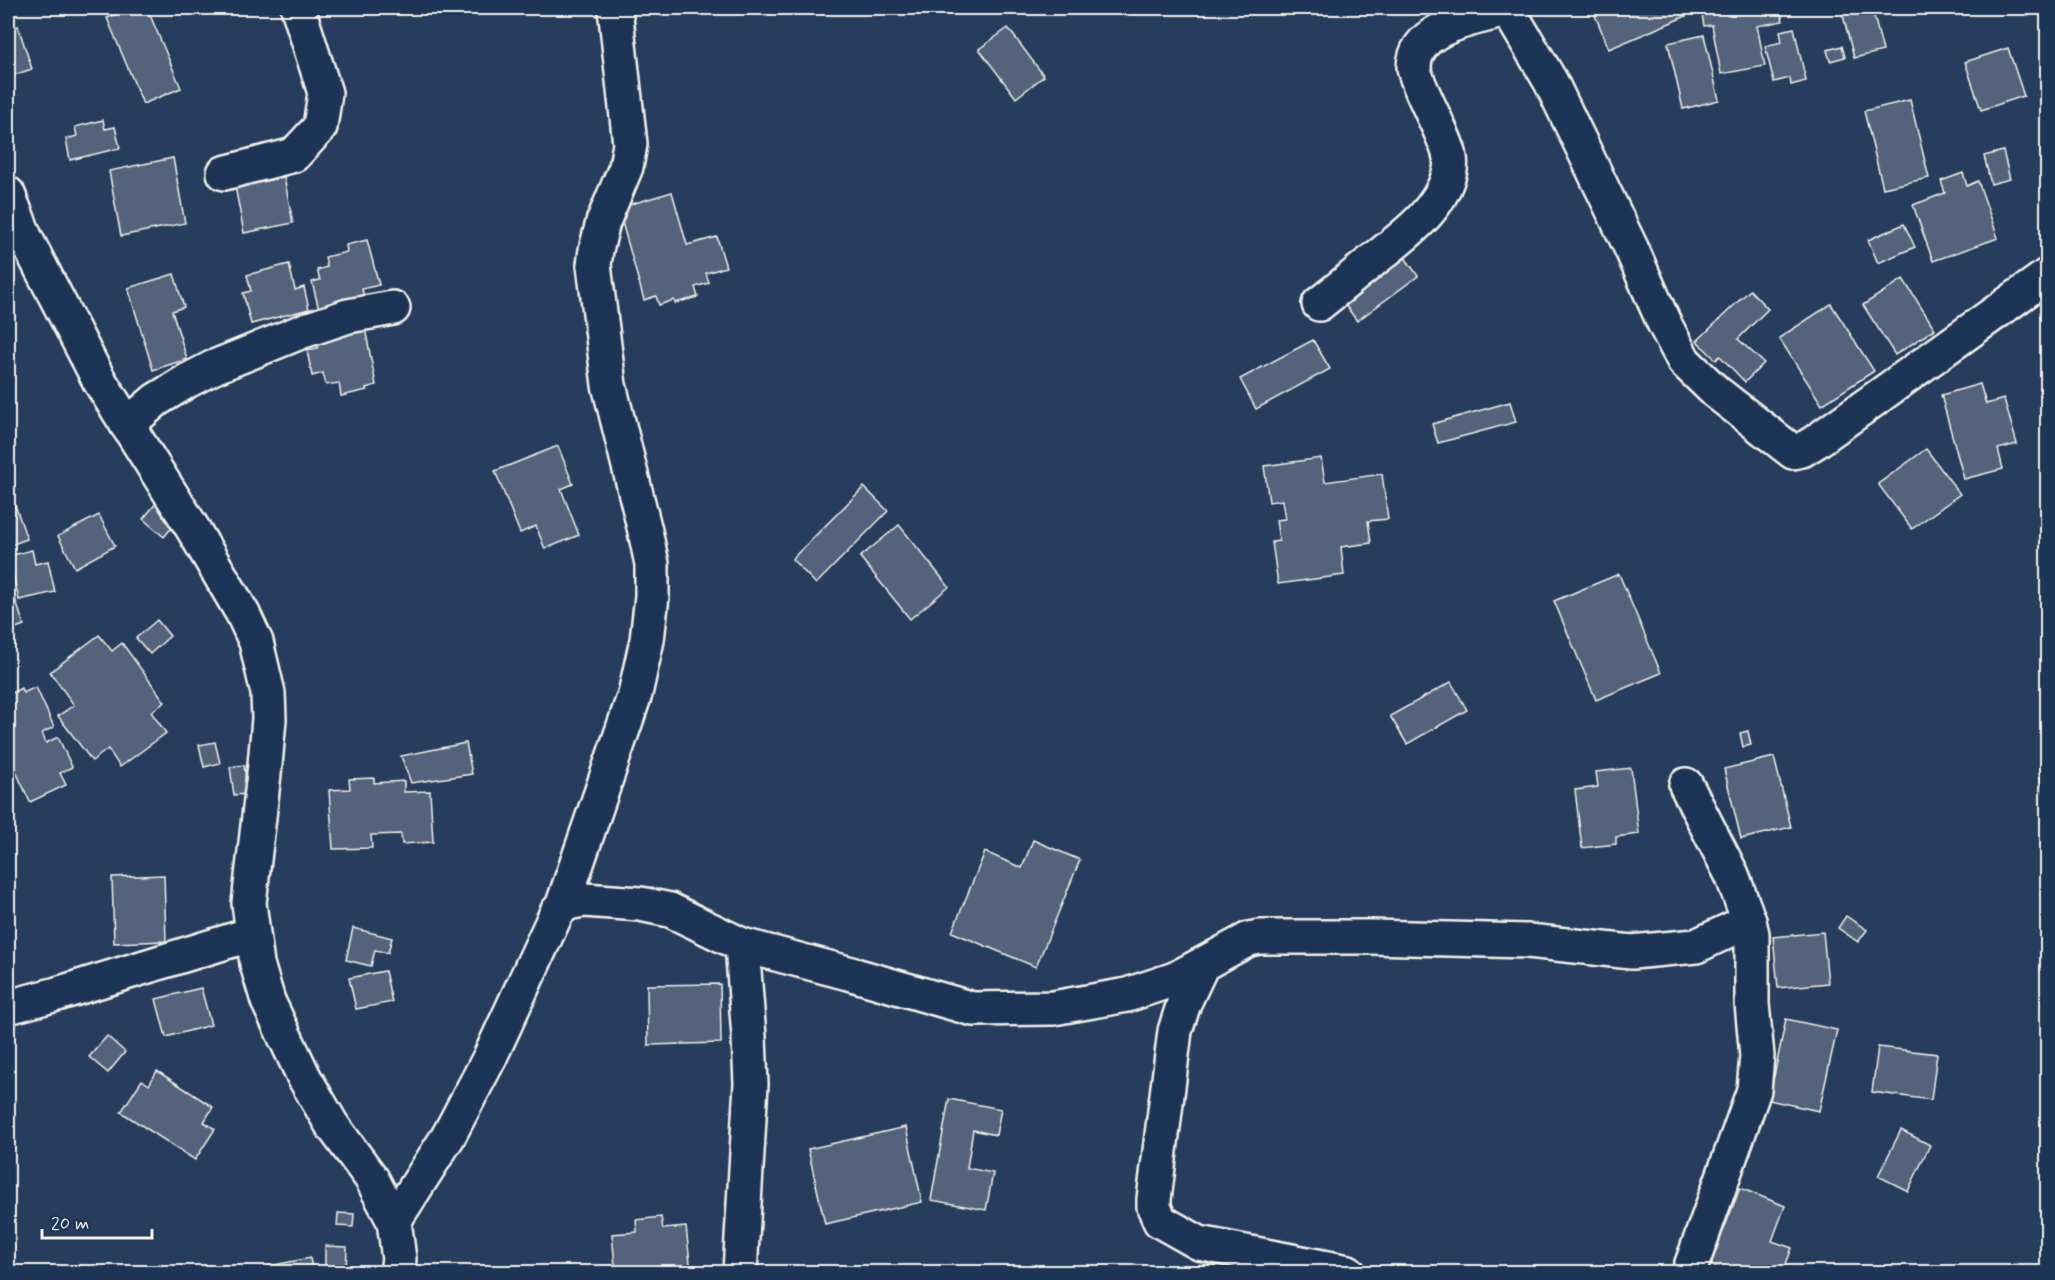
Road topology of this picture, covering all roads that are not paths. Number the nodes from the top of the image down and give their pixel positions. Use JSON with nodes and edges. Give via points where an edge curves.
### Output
{"nodes":[{"id":1,"x":298,"y":8,"type":"edge"},
{"id":2,"x":615,"y":8,"type":"edge"},
{"id":3,"x":1510,"y":8,"type":"edge"},
{"id":4,"x":224,"y":173,"type":"dead end"},
{"id":5,"x":8,"y":194,"type":"edge"},
{"id":6,"x":2048,"y":274,"type":"edge"},
{"id":7,"x":1319,"y":304,"type":"dead end"},
{"id":8,"x":393,"y":308,"type":"dead end"},
{"id":9,"x":127,"y":425,"type":"junction"},
{"id":10,"x":1686,"y":784,"type":"dead end"},
{"id":11,"x":562,"y":907,"type":"junction"},
{"id":12,"x":1749,"y":921,"type":"junction"},
{"id":13,"x":252,"y":934,"type":"junction"},
{"id":14,"x":742,"y":945,"type":"junction"},
{"id":15,"x":1201,"y":967,"type":"junction"},
{"id":16,"x":8,"y":1007,"type":"edge"},
{"id":17,"x":394,"y":1221,"type":"junction"},
{"id":18,"x":397,"y":1272,"type":"edge"},
{"id":19,"x":740,"y":1272,"type":"edge"},
{"id":20,"x":1348,"y":1272,"type":"edge"},
{"id":21,"x":1689,"y":1272,"type":"edge"}],
"edges":[{"from":1,"to":4,"type":"street","via":[[325,93],[320,128],[294,155]]},
{"from":2,"to":11,"type":"street","via":[[630,144],[626,167],[603,222],[594,265],[609,386],[652,564],[652,596],[635,694]]},
{"from":3,"to":6,"type":"street","via":[[1551,82],[1684,361],[1716,392],[1793,452],[1815,442]]},
{"from":3,"to":7,"type":"street","via":[[1446,27],[1417,53],[1414,69],[1449,151],[1446,183],[1431,209],[1412,229]]},
{"from":5,"to":9,"type":"street","via":[[25,237],[99,380]]},
{"from":8,"to":9,"type":"street","via":[[348,316],[214,367],[156,400]]},
{"from":9,"to":13,"type":"street","via":[[243,614],[264,669],[269,719],[249,903]]},
{"from":10,"to":12,"type":"street","via":[[1732,875]]},
{"from":11,"to":14,"type":"street","via":[[584,900],[670,910]]},
{"from":11,"to":17,"type":"street","via":[[450,1135]]},
{"from":12,"to":15,"type":"street","via":[[1696,946],[1632,952],[1528,941],[1260,937],[1249,939]]},
{"from":12,"to":21,"type":"street","via":[[1757,1056],[1754,1090]]},
{"from":13,"to":16,"type":"street"},
{"from":13,"to":17,"type":"street","via":[[268,1001],[304,1077],[332,1125],[372,1179]]},
{"from":14,"to":15,"type":"street","via":[[974,1009],[1053,1008],[1127,995]]},
{"from":14,"to":19,"type":"street","via":[[751,1084]]},
{"from":15,"to":20,"type":"street","via":[[1175,1031],[1154,1199],[1160,1221],[1199,1243]]},
{"from":17,"to":18,"type":"street","via":[[399,1250]]}]}
